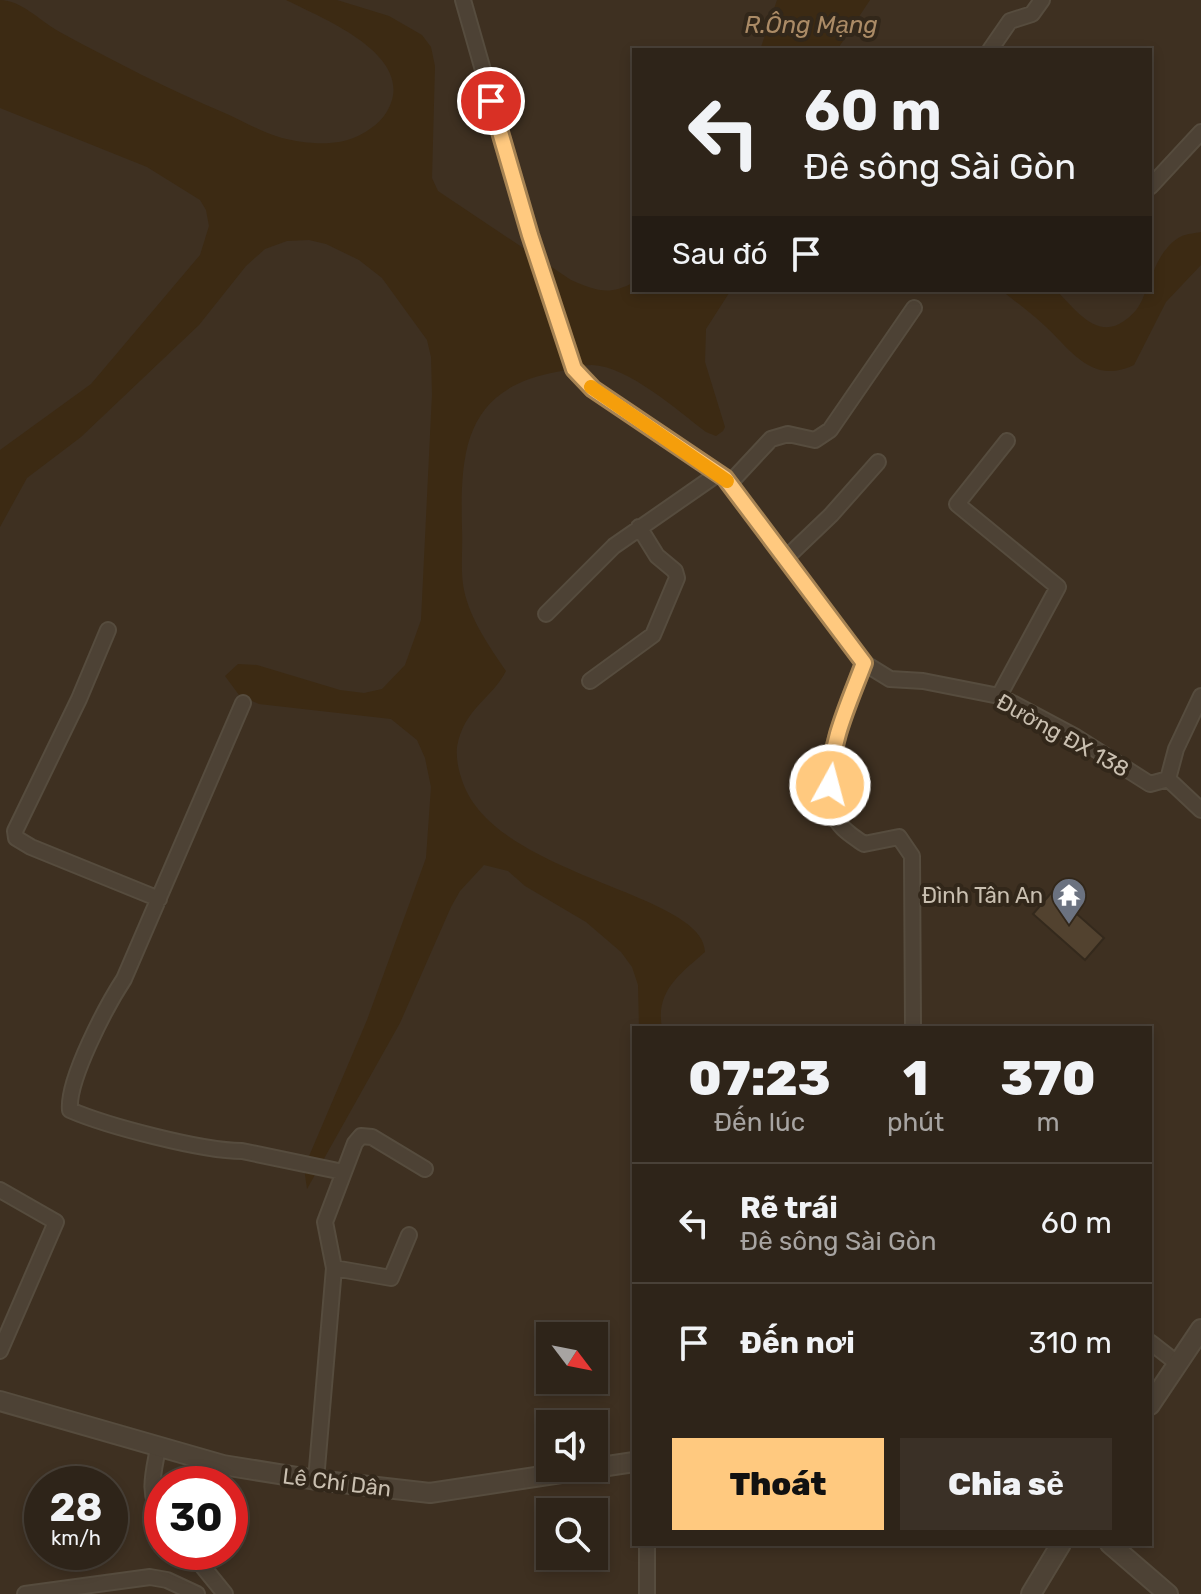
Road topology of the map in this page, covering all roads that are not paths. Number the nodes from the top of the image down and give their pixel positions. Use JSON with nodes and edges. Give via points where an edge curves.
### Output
{"nodes":[{"id":1,"x":463,"y":0,"type":"edge"},
{"id":2,"x":1042,"y":0,"type":"edge"},
{"id":3,"x":991,"y":48,"type":"edge"},
{"id":4,"x":1201,"y":132,"type":"edge"},
{"id":5,"x":1152,"y":185,"type":"edge"},
{"id":6,"x":914,"y":308,"type":"dead end"},
{"id":7,"x":1007,"y":441,"type":"dead end"},
{"id":8,"x":878,"y":462,"type":"dead end"},
{"id":9,"x":724,"y":478,"type":"junction"},
{"id":10,"x":639,"y":527,"type":"junction"},
{"id":11,"x":786,"y":558,"type":"junction"},
{"id":12,"x":546,"y":614,"type":"dead end"},
{"id":13,"x":108,"y":630,"type":"dead end"},
{"id":14,"x":864,"y":663,"type":"junction"},
{"id":15,"x":590,"y":681,"type":"dead end"},
{"id":16,"x":999,"y":696,"type":"junction"},
{"id":17,"x":1201,"y":696,"type":"edge"},
{"id":18,"x":243,"y":703,"type":"dead end"},
{"id":19,"x":1168,"y":779,"type":"junction"},
{"id":20,"x":1201,"y":810,"type":"edge"},
{"id":21,"x":159,"y":899,"type":"junction"},
{"id":22,"x":913,"y":1026,"type":"edge"},
{"id":23,"x":425,"y":1169,"type":"dead end"},
{"id":24,"x":343,"y":1172,"type":"junction"},
{"id":25,"x":0,"y":1190,"type":"edge"},
{"id":26,"x":409,"y":1235,"type":"dead end"},
{"id":27,"x":334,"y":1268,"type":"junction"},
{"id":28,"x":1201,"y":1329,"type":"edge"},
{"id":29,"x":1152,"y":1344,"type":"edge"},
{"id":30,"x":0,"y":1351,"type":"edge"},
{"id":31,"x":1177,"y":1363,"type":"junction"},
{"id":32,"x":0,"y":1401,"type":"edge"},
{"id":33,"x":1152,"y":1402,"type":"edge"},
{"id":34,"x":158,"y":1448,"type":"junction"},
{"id":35,"x":632,"y":1462,"type":"edge"},
{"id":36,"x":155,"y":1466,"type":"edge"},
{"id":37,"x":316,"y":1480,"type":"junction"},
{"id":38,"x":647,"y":1546,"type":"edge"},
{"id":39,"x":1060,"y":1546,"type":"edge"},
{"id":40,"x":1112,"y":1546,"type":"edge"},
{"id":41,"x":206,"y":1570,"type":"edge"},
{"id":42,"x":25,"y":1594,"type":"edge"},
{"id":43,"x":197,"y":1594,"type":"edge"},
{"id":44,"x":225,"y":1594,"type":"edge"},
{"id":45,"x":647,"y":1594,"type":"edge"},
{"id":46,"x":1031,"y":1594,"type":"edge"},
{"id":47,"x":1168,"y":1594,"type":"edge"}],
"edges":[{"from":1,"to":9,"type":"street","via":[[574,369],[593,389]]},
{"from":2,"to":3,"type":"street","via":[[1032,14],[1010,21]]},
{"from":4,"to":5,"type":"street"},
{"from":6,"to":9,"type":"street","via":[[830,430],[815,440],[788,434],[771,439]]},
{"from":7,"to":16,"type":"street","via":[[957,504],[1058,587]]},
{"from":8,"to":11,"type":"street"},
{"from":9,"to":10,"type":"street"},
{"from":9,"to":11,"type":"street"},
{"from":10,"to":12,"type":"street"},
{"from":10,"to":15,"type":"street","via":[[677,578],[657,631]]},
{"from":11,"to":14,"type":"street"},
{"from":13,"to":21,"type":"street","via":[[16,838]]},
{"from":14,"to":16,"type":"street","name":"Đường ĐX 138","via":[[890,679]]},
{"from":14,"to":22,"type":"street","via":[[838,732],[830,768],[831,802],[836,820],[864,844],[899,837],[912,856]]},
{"from":16,"to":19,"type":"street","name":"Đường ĐX 138","via":[[1150,784]]},
{"from":17,"to":19,"type":"street"},
{"from":18,"to":21,"type":"street"},
{"from":19,"to":20,"type":"street"},
{"from":21,"to":24,"type":"street","via":[[76,1079],[70,1110],[176,1141]]},
{"from":23,"to":24,"type":"street","via":[[372,1137],[361,1136]]},
{"from":24,"to":27,"type":"street","via":[[325,1222]]},
{"from":25,"to":30,"type":"street","via":[[56,1222]]},
{"from":26,"to":27,"type":"street","via":[[391,1278]]},
{"from":27,"to":37,"type":"street"},
{"from":28,"to":31,"type":"street"},
{"from":29,"to":31,"type":"street"},
{"from":31,"to":33,"type":"street"},
{"from":32,"to":34,"type":"street","name":"Lê Chí Dân"},
{"from":34,"to":36,"type":"street"},
{"from":34,"to":37,"type":"street","name":"Lê Chí Dân"},
{"from":35,"to":37,"type":"street","name":"Lê Chí Dân","via":[[430,1493]]},
{"from":38,"to":45,"type":"street"},
{"from":39,"to":46,"type":"street"},
{"from":40,"to":47,"type":"street"},
{"from":41,"to":44,"type":"street"},
{"from":42,"to":43,"type":"street","via":[[150,1577]]}]}
